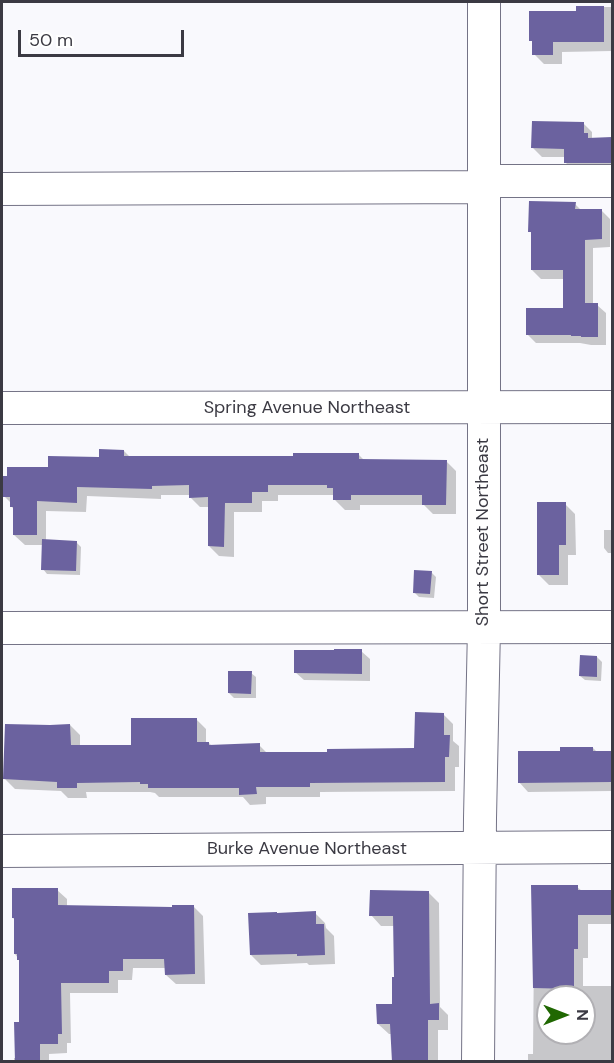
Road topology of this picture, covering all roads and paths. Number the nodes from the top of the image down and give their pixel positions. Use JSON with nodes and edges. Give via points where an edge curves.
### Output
{"nodes":[{"id":1,"x":484,"y":2,"type":"edge"},
{"id":2,"x":612,"y":181,"type":"edge"},
{"id":3,"x":484,"y":184,"type":"junction"},
{"id":4,"x":2,"y":189,"type":"edge"},
{"id":5,"x":612,"y":407,"type":"edge"},
{"id":6,"x":2,"y":408,"type":"edge"},
{"id":7,"x":483,"y":408,"type":"junction"},
{"id":8,"x":484,"y":627,"type":"junction"},
{"id":9,"x":612,"y":627,"type":"edge"},
{"id":10,"x":2,"y":628,"type":"edge"},
{"id":11,"x":612,"y":847,"type":"edge"},
{"id":12,"x":480,"y":848,"type":"junction"},
{"id":13,"x":2,"y":851,"type":"edge"},
{"id":14,"x":478,"y":1062,"type":"edge"}],
"edges":[{"from":1,"to":3,"type":"street","name":"Short Street Northeast"},
{"from":2,"to":3,"type":"street"},
{"from":3,"to":4,"type":"street"},
{"from":3,"to":7,"type":"street","name":"Short Street Northeast"},
{"from":5,"to":7,"type":"street","name":"Spring Avenue Northeast"},
{"from":6,"to":7,"type":"street","name":"Spring Avenue Northeast"},
{"from":7,"to":8,"type":"street","name":"Short Street Northeast"},
{"from":8,"to":9,"type":"street"},
{"from":8,"to":10,"type":"street"},
{"from":8,"to":12,"type":"street","name":"Short Street Northeast"},
{"from":11,"to":12,"type":"street","name":"Burke Avenue Northeast"},
{"from":12,"to":13,"type":"street","name":"Burke Avenue Northeast"},
{"from":12,"to":14,"type":"street","name":"Short Street Northeast"}]}
